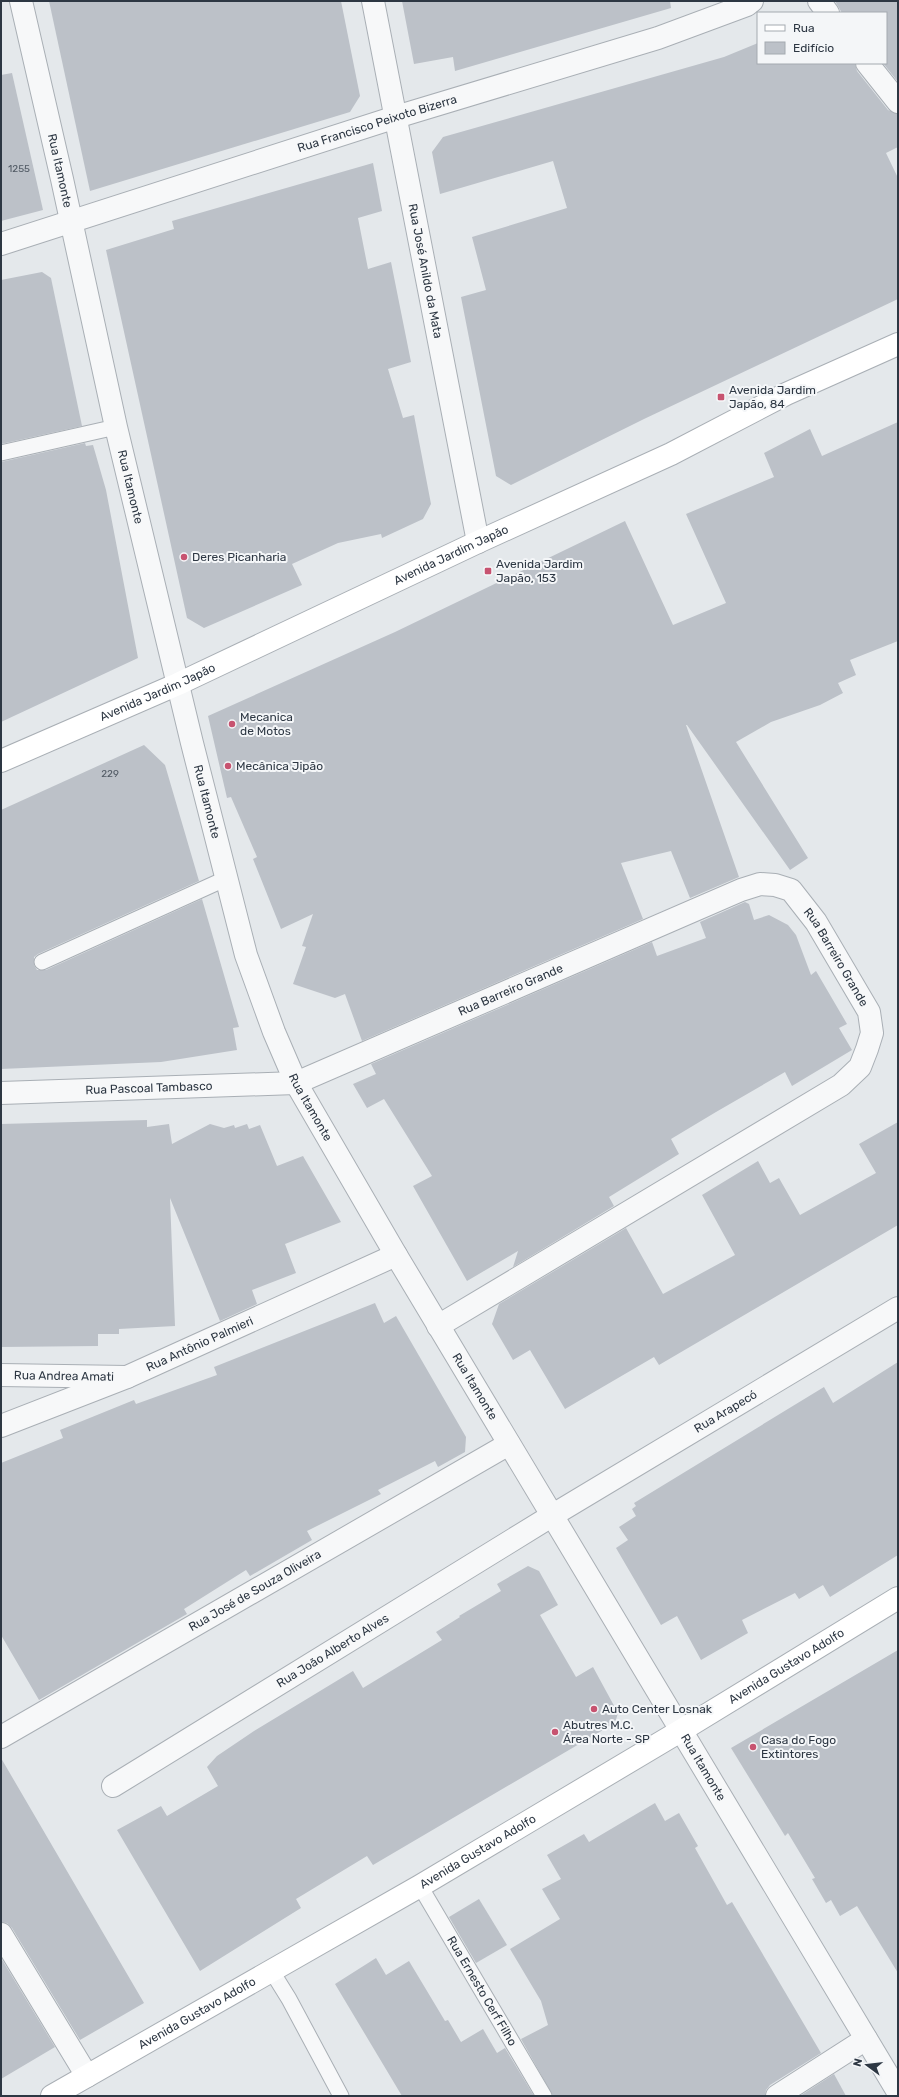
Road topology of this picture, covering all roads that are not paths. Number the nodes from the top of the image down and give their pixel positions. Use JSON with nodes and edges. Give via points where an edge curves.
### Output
{"nodes":[{"id":1,"x":22,"y":1,"type":"edge"},
{"id":2,"x":373,"y":1,"type":"edge"},
{"id":3,"x":752,"y":1,"type":"edge"},
{"id":4,"x":818,"y":1,"type":"edge"},
{"id":5,"x":827,"y":12,"type":"edge"},
{"id":6,"x":868,"y":64,"type":"edge"},
{"id":7,"x":898,"y":102,"type":"edge"},
{"id":8,"x":396,"y":117,"type":"junction"},
{"id":9,"x":72,"y":222,"type":"junction"},
{"id":10,"x":1,"y":244,"type":"edge"},
{"id":11,"x":898,"y":344,"type":"edge"},
{"id":12,"x":116,"y":427,"type":"junction"},
{"id":13,"x":1,"y":453,"type":"edge"},
{"id":14,"x":478,"y":542,"type":"junction"},
{"id":15,"x":178,"y":684,"type":"junction"},
{"id":16,"x":1,"y":761,"type":"edge"},
{"id":17,"x":225,"y":879,"type":"junction"},
{"id":18,"x":42,"y":962,"type":"dead end"},
{"id":19,"x":296,"y":1083,"type":"junction"},
{"id":20,"x":1,"y":1093,"type":"edge"},
{"id":21,"x":396,"y":1255,"type":"junction"},
{"id":22,"x":898,"y":1308,"type":"edge"},
{"id":23,"x":438,"y":1326,"type":"junction"},
{"id":24,"x":1,"y":1374,"type":"edge"},
{"id":25,"x":127,"y":1377,"type":"junction"},
{"id":26,"x":1,"y":1426,"type":"edge"},
{"id":27,"x":510,"y":1444,"type":"junction"},
{"id":28,"x":553,"y":1515,"type":"junction"},
{"id":29,"x":898,"y":1598,"type":"edge"},
{"id":30,"x":682,"y":1730,"type":"junction"},
{"id":31,"x":1,"y":1738,"type":"edge"},
{"id":32,"x":113,"y":1786,"type":"dead end"},
{"id":33,"x":420,"y":1886,"type":"junction"},
{"id":34,"x":1,"y":1934,"type":"edge"},
{"id":35,"x":271,"y":1970,"type":"junction"},
{"id":36,"x":866,"y":2039,"type":"junction"},
{"id":37,"x":87,"y":2076,"type":"junction"},
{"id":38,"x":896,"y":2085,"type":"edge"},
{"id":39,"x":52,"y":2096,"type":"edge"},
{"id":40,"x":341,"y":2096,"type":"edge"},
{"id":41,"x":544,"y":2096,"type":"edge"},
{"id":42,"x":777,"y":2096,"type":"edge"}],
"edges":[{"from":1,"to":9,"type":"street","name":"Rua Itamonte"},
{"from":2,"to":8,"type":"street","name":"Rua José Anildo da Mata"},
{"from":3,"to":8,"type":"street","name":"Rua Francisco Peixoto Bizerra","via":[[658,38]]},
{"from":4,"to":5,"type":"street"},
{"from":6,"to":7,"type":"street"},
{"from":8,"to":9,"type":"street","name":"Rua Francisco Peixoto Bizerra"},
{"from":8,"to":14,"type":"street","name":"Rua José Anildo da Mata"},
{"from":9,"to":10,"type":"street","name":"Rua Francisco Peixoto Bizerra"},
{"from":9,"to":12,"type":"street","name":"Rua Itamonte"},
{"from":11,"to":14,"type":"main road","name":"Avenida Jardim Japão","via":[[786,394],[671,454]]},
{"from":12,"to":13,"type":"lane"},
{"from":12,"to":15,"type":"street","name":"Rua Itamonte"},
{"from":14,"to":15,"type":"main road","name":"Avenida Jardim Japão"},
{"from":15,"to":16,"type":"main road","name":"Avenida Jardim Japão"},
{"from":15,"to":17,"type":"street","name":"Rua Itamonte"},
{"from":17,"to":18,"type":"lane"},
{"from":17,"to":19,"type":"street","name":"Rua Itamonte","via":[[246,955]]},
{"from":19,"to":20,"type":"street","name":"Rua Pascoal Tambasco"},
{"from":19,"to":21,"type":"street","name":"Rua Itamonte"},
{"from":19,"to":23,"type":"street","name":"Rua Barreiro Grande","via":[[701,906],[760,884],[791,890],[820,928],[869,1012],[872,1033],[860,1067],[841,1085]]},
{"from":21,"to":23,"type":"street","name":"Rua Itamonte"},
{"from":21,"to":25,"type":"street","name":"Rua Antônio Palmieri"},
{"from":22,"to":28,"type":"street","name":"Rua Arapecó"},
{"from":23,"to":27,"type":"street","name":"Rua Itamonte"},
{"from":24,"to":25,"type":"street","name":"Rua Andrea Amati"},
{"from":25,"to":26,"type":"street","name":"Rua Antônio Palmieri"},
{"from":27,"to":28,"type":"street","name":"Rua Itamonte"},
{"from":27,"to":31,"type":"street","name":"Rua José de Souza Oliveira"},
{"from":28,"to":30,"type":"street","name":"Rua Itamonte"},
{"from":28,"to":32,"type":"street","name":"Rua João Alberto Alves"},
{"from":29,"to":30,"type":"main road","name":"Avenida Gustavo Adolfo"},
{"from":30,"to":33,"type":"main road","name":"Avenida Gustavo Adolfo"},
{"from":30,"to":36,"type":"street","name":"Rua Itamonte"},
{"from":33,"to":35,"type":"main road","name":"Avenida Gustavo Adolfo"},
{"from":33,"to":41,"type":"lane","name":"Rua Ernesto Cerf Filho"},
{"from":34,"to":37,"type":"street"},
{"from":35,"to":37,"type":"main road","name":"Avenida Gustavo Adolfo"},
{"from":35,"to":40,"type":"lane"},
{"from":36,"to":38,"type":"street","name":"Rua Itamonte"},
{"from":36,"to":42,"type":"street"},
{"from":37,"to":39,"type":"main road","name":"Avenida Gustavo Adolfo"}]}
